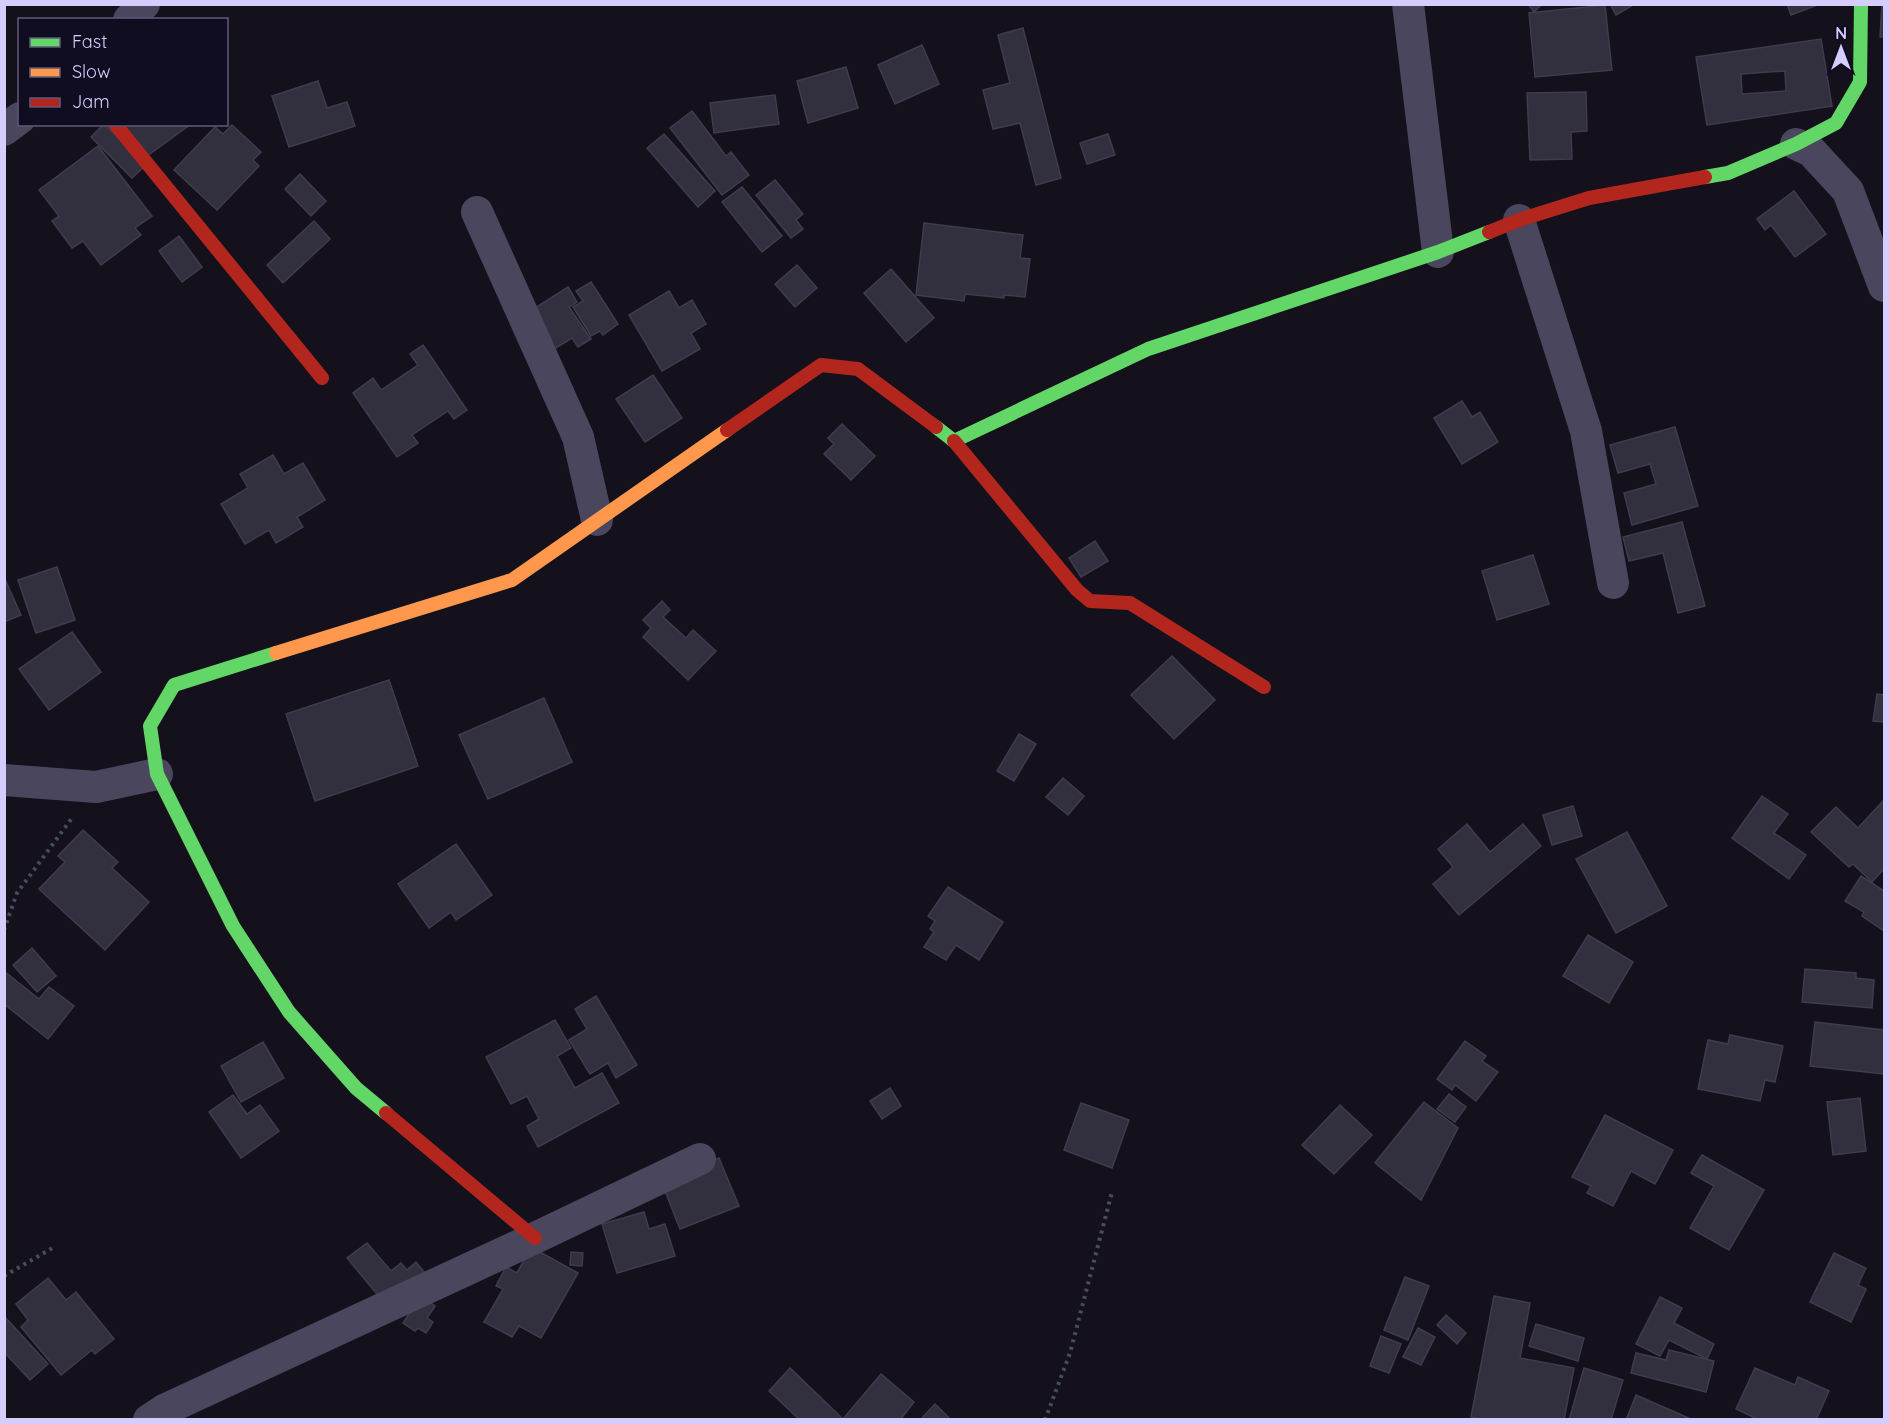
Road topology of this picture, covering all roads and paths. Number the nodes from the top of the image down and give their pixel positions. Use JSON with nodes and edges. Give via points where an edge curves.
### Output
{"nodes":[{"id":1,"x":144,"y":4,"type":"edge"},
{"id":2,"x":1408,"y":4,"type":"edge"},
{"id":3,"x":1861,"y":4,"type":"edge"},
{"id":4,"x":131,"y":18,"type":"edge"},
{"id":5,"x":18,"y":120,"type":"edge"},
{"id":6,"x":117,"y":126,"type":"edge"},
{"id":7,"x":4,"y":130,"type":"edge"},
{"id":8,"x":1796,"y":144,"type":"junction"},
{"id":9,"x":477,"y":212,"type":"dead end"},
{"id":10,"x":1519,"y":219,"type":"junction"},
{"id":11,"x":1438,"y":252,"type":"junction"},
{"id":12,"x":1884,"y":286,"type":"edge"},
{"id":13,"x":321,"y":378,"type":"dead end"},
{"id":14,"x":954,"y":441,"type":"junction"},
{"id":15,"x":597,"y":520,"type":"junction"},
{"id":16,"x":1613,"y":583,"type":"dead end"},
{"id":17,"x":1264,"y":687,"type":"dead end"},
{"id":18,"x":157,"y":774,"type":"junction"},
{"id":19,"x":4,"y":780,"type":"edge"},
{"id":20,"x":96,"y":787,"type":"junction"},
{"id":21,"x":4,"y":930,"type":"edge"},
{"id":22,"x":700,"y":1159,"type":"dead end"},
{"id":23,"x":1112,"y":1192,"type":"dead end"},
{"id":24,"x":534,"y":1238,"type":"junction"},
{"id":25,"x":56,"y":1246,"type":"dead end"},
{"id":26,"x":4,"y":1276,"type":"edge"},
{"id":27,"x":149,"y":1419,"type":"edge"},
{"id":28,"x":1046,"y":1419,"type":"edge"}],
"edges":[{"from":1,"to":4,"type":"street"},
{"from":2,"to":11,"type":"street"},
{"from":3,"to":8,"type":"street","via":[[1860,82],[1836,123]]},
{"from":5,"to":7,"type":"street"},
{"from":6,"to":13,"type":"street"},
{"from":8,"to":10,"type":"street","via":[[1728,173],[1589,198]]},
{"from":8,"to":12,"type":"street","via":[[1811,151],[1848,191]]},
{"from":9,"to":15,"type":"street","via":[[578,437]]},
{"from":10,"to":11,"type":"street"},
{"from":10,"to":16,"type":"street","via":[[1586,431]]},
{"from":11,"to":14,"type":"street","via":[[1148,349]]},
{"from":14,"to":15,"type":"street","via":[[858,369],[821,365]]},
{"from":14,"to":17,"type":"street","via":[[1090,601],[1130,603]]},
{"from":15,"to":18,"type":"street","via":[[512,580],[174,685],[150,726]]},
{"from":18,"to":20,"type":"street"},
{"from":18,"to":24,"type":"street","via":[[233,926],[289,1012],[356,1088]]},
{"from":19,"to":20,"type":"street"},
{"from":20,"to":21,"type":"path","via":[[17,893]]},
{"from":22,"to":24,"type":"street"},
{"from":23,"to":28,"type":"path","via":[[1070,1353]]},
{"from":24,"to":27,"type":"street"},
{"from":25,"to":26,"type":"path"}]}
